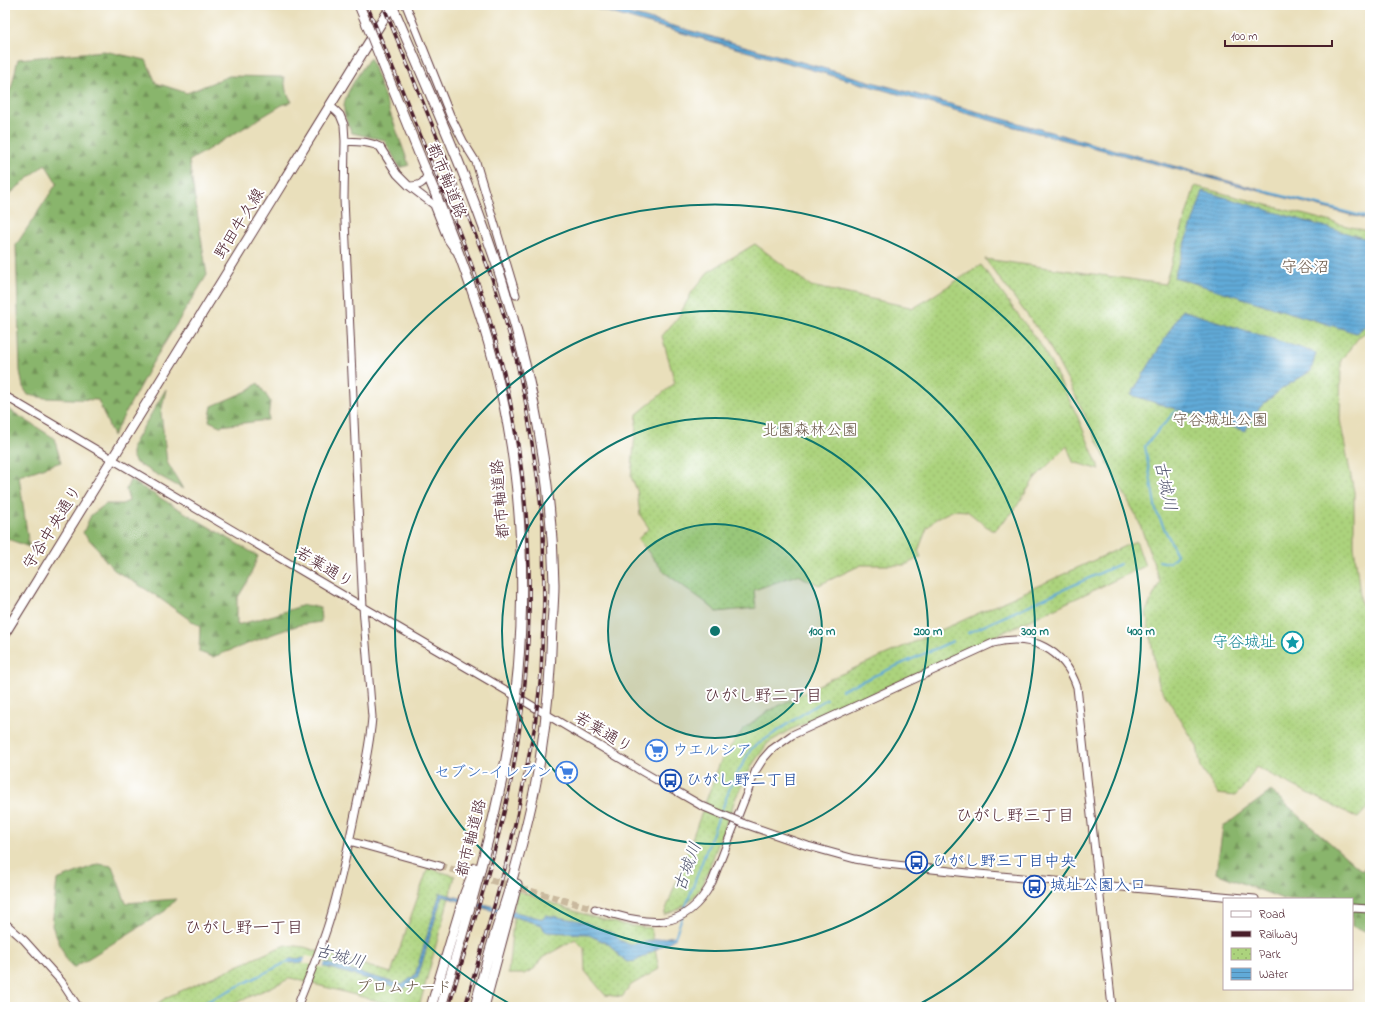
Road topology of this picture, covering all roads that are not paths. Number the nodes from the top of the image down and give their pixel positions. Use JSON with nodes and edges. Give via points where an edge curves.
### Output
{"nodes":[{"id":1,"x":359,"y":5,"type":"edge"},
{"id":2,"x":392,"y":5,"type":"edge"},
{"id":3,"x":406,"y":5,"type":"edge"},
{"id":4,"x":330,"y":106,"type":"junction"},
{"id":5,"x":345,"y":141,"type":"junction"},
{"id":6,"x":426,"y":170,"type":"junction"},
{"id":7,"x":409,"y":186,"type":"junction"},
{"id":8,"x":459,"y":255,"type":"junction"},
{"id":9,"x":516,"y":295,"type":"dead end"},
{"id":10,"x":5,"y":396,"type":"edge"},
{"id":11,"x":113,"y":459,"type":"junction"},
{"id":12,"x":363,"y":607,"type":"junction"},
{"id":13,"x":5,"y":633,"type":"edge"},
{"id":14,"x":514,"y":695,"type":"junction"},
{"id":15,"x":546,"y":715,"type":"junction"},
{"id":16,"x":530,"y":814,"type":"junction"},
{"id":17,"x":349,"y":841,"type":"junction"},
{"id":18,"x":483,"y":857,"type":"junction"},
{"id":19,"x":440,"y":866,"type":"tunnel mouth"},
{"id":20,"x":1099,"y":884,"type":"junction"},
{"id":21,"x":1245,"y":898,"type":"edge"},
{"id":22,"x":1353,"y":908,"type":"edge"},
{"id":23,"x":1370,"y":909,"type":"edge"},
{"id":24,"x":595,"y":910,"type":"tunnel mouth"},
{"id":25,"x":5,"y":923,"type":"edge"},
{"id":26,"x":78,"y":1007,"type":"edge"},
{"id":27,"x":297,"y":1007,"type":"edge"},
{"id":28,"x":431,"y":1007,"type":"edge"},
{"id":29,"x":441,"y":1007,"type":"edge"},
{"id":30,"x":475,"y":1007,"type":"edge"},
{"id":31,"x":484,"y":1007,"type":"edge"},
{"id":32,"x":1112,"y":1007,"type":"edge"}],
"edges":[{"from":1,"to":6,"type":"main road","name":"都市軸道路","bridge":true},
{"from":2,"to":4,"type":"main road","name":"野田牛久線"},
{"from":2,"to":15,"type":"main road","name":"都市軸道路","via":[[485,232],[525,364],[547,490],[554,585]]},
{"from":3,"to":9,"type":"street","via":[[450,115],[476,162]]},
{"from":4,"to":5,"type":"street","via":[[340,115],[344,125]]},
{"from":4,"to":11,"type":"main road","name":"野田牛久線"},
{"from":5,"to":7,"type":"street","via":[[366,142],[380,147],[397,174]]},
{"from":5,"to":12,"type":"street","via":[[344,199]]},
{"from":6,"to":7,"type":"street","via":[[426,180],[422,184]]},
{"from":6,"to":8,"type":"main road","name":"都市軸道路"},
{"from":7,"to":8,"type":"street","via":[[434,206],[448,240]]},
{"from":8,"to":14,"type":"main road","name":"都市軸道路","via":[[480,314],[498,380],[507,420],[518,498],[521,594],[519,654]]},
{"from":10,"to":11,"type":"street","name":"若葉通り"},
{"from":11,"to":12,"type":"street","name":"若葉通り"},
{"from":11,"to":13,"type":"main road","name":"守谷中央通り"},
{"from":12,"to":14,"type":"street","name":"若葉通り"},
{"from":12,"to":17,"type":"street","via":[[372,717]]},
{"from":14,"to":15,"type":"street","name":"若葉通り"},
{"from":14,"to":18,"type":"main road","name":"都市軸道路","via":[[506,759]]},
{"from":15,"to":16,"type":"main road","name":"都市軸道路"},
{"from":15,"to":20,"type":"street","name":"若葉通り","bridge":true,"via":[[702,806],[742,824],[823,851],[878,863]]},
{"from":16,"to":30,"type":"main road","name":"都市軸道路"},
{"from":16,"to":31,"type":"main road","via":[[516,890]]},
{"from":17,"to":19,"type":"street"},
{"from":17,"to":27,"type":"street","via":[[334,904]]},
{"from":18,"to":28,"type":"main road","via":[[473,872]]},
{"from":18,"to":29,"type":"main road","name":"都市軸道路"},
{"from":20,"to":21,"type":"street","name":"若葉通り"},
{"from":20,"to":24,"type":"street","via":[[1078,698],[1073,677],[1064,662],[1046,647],[1020,639],[993,643],[792,735],[771,750],[762,759],[750,783],[712,882],[697,904],[687,912],[674,919],[646,922]]},
{"from":20,"to":32,"type":"street"},
{"from":22,"to":23,"type":"street"},
{"from":25,"to":26,"type":"street","via":[[61,981]]}]}
